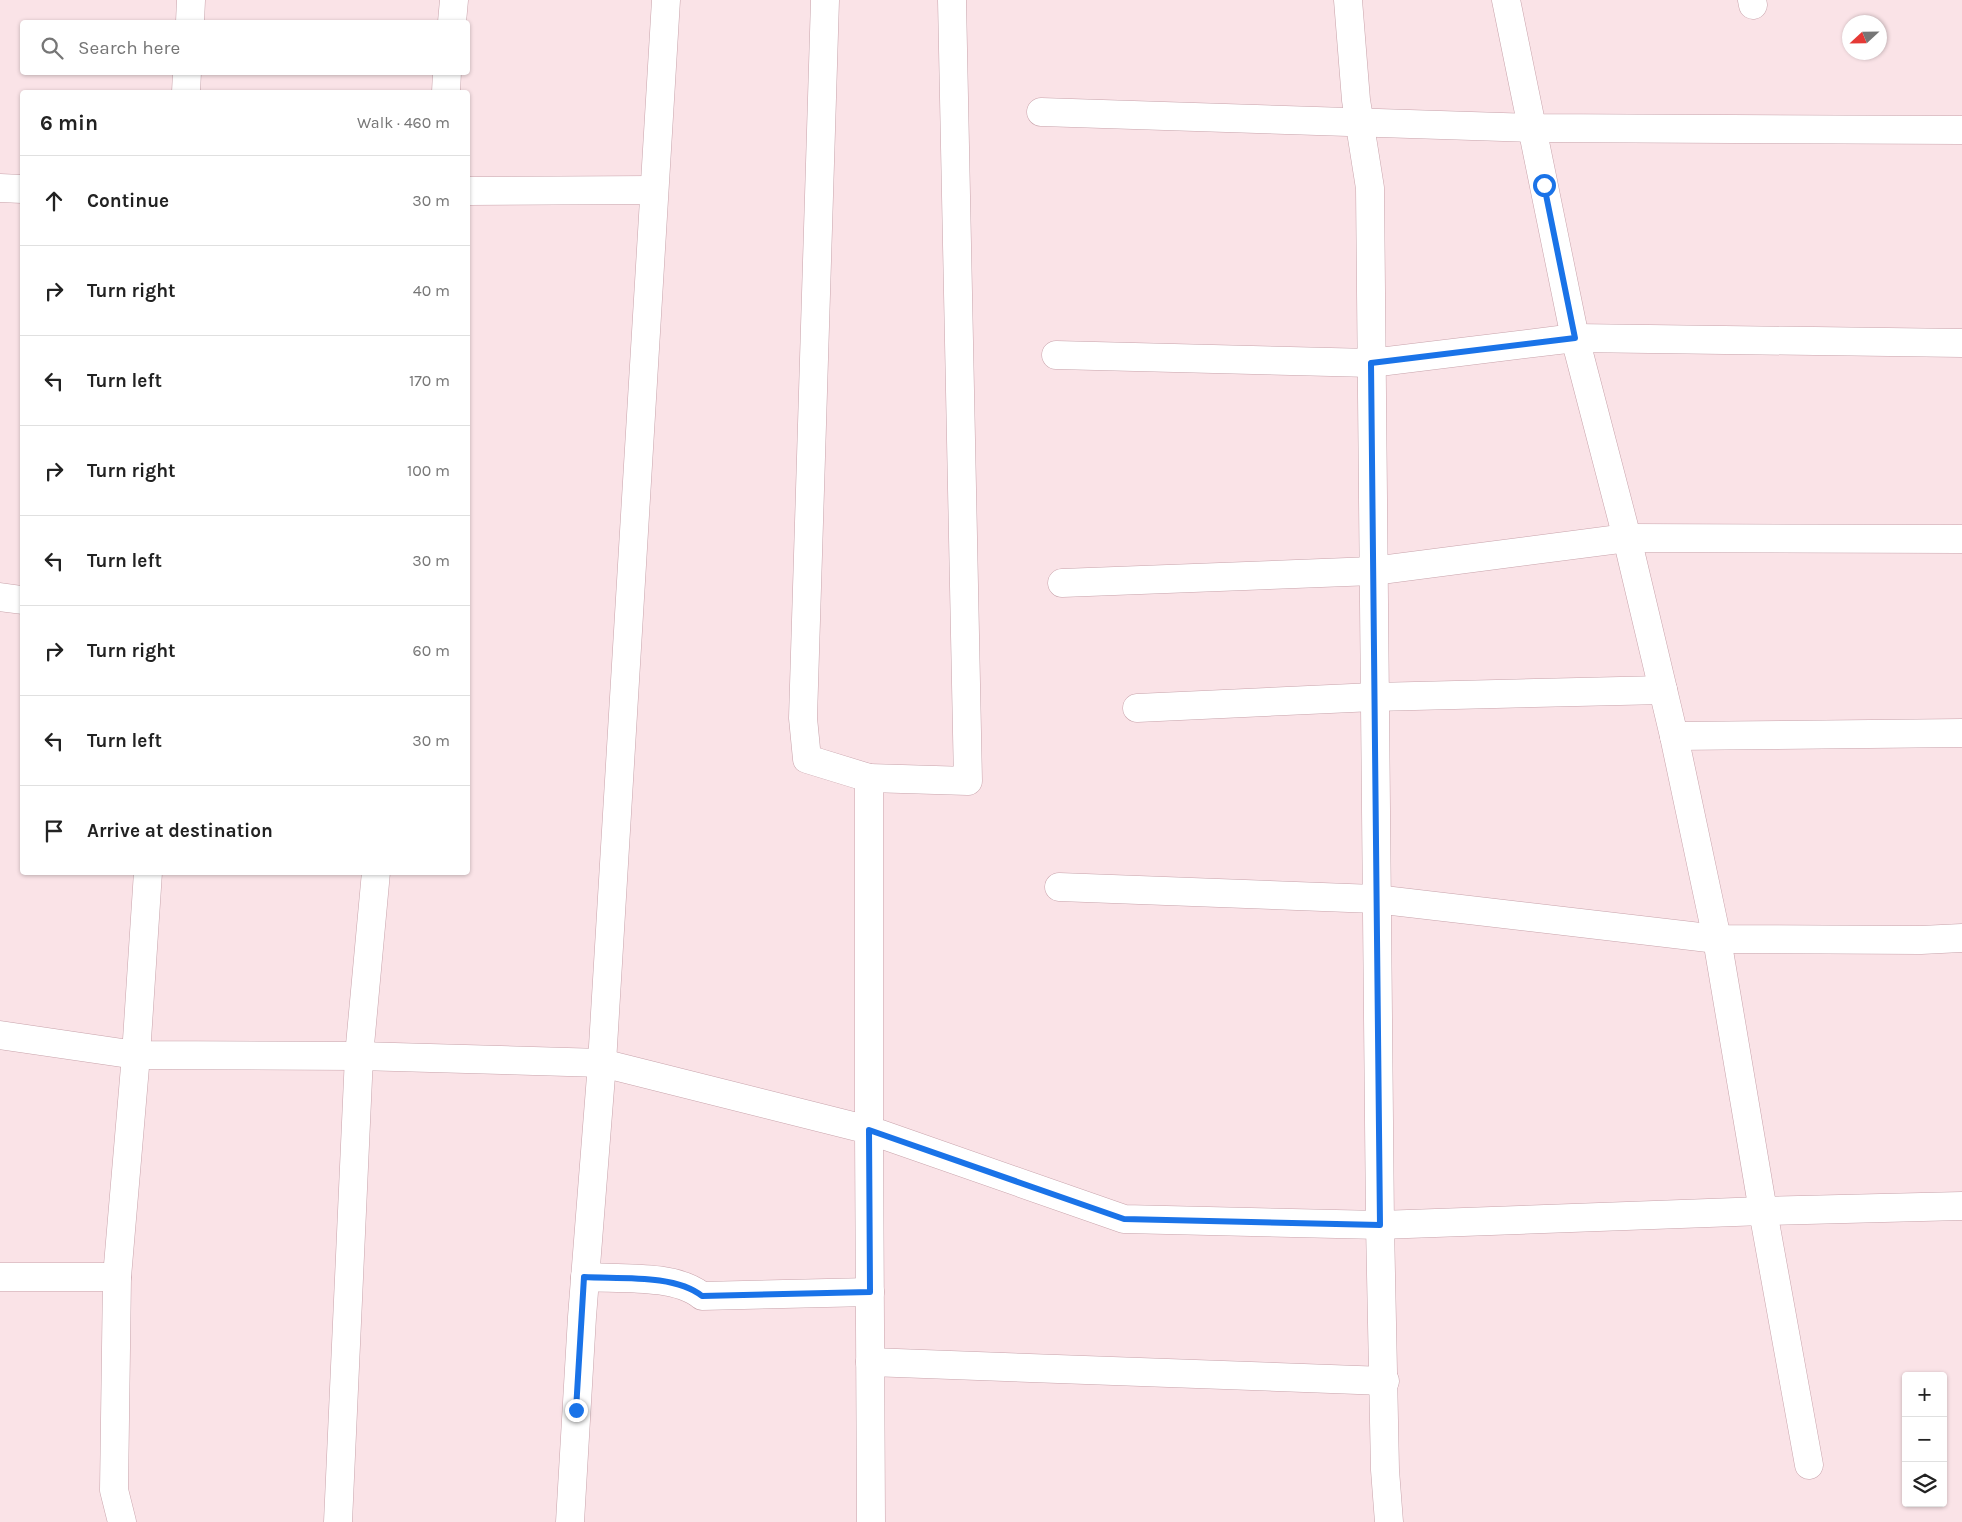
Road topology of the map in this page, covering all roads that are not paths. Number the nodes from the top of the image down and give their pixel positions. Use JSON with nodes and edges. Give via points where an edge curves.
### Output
{"nodes":[{"id":1,"x":191,"y":0,"type":"edge"},
{"id":2,"x":454,"y":0,"type":"edge"},
{"id":3,"x":666,"y":0,"type":"edge"},
{"id":4,"x":825,"y":0,"type":"edge"},
{"id":5,"x":952,"y":0,"type":"edge"},
{"id":6,"x":1348,"y":0,"type":"edge"},
{"id":7,"x":1506,"y":0,"type":"edge"},
{"id":8,"x":190,"y":20,"type":"edge"},
{"id":9,"x":452,"y":20,"type":"edge"},
{"id":10,"x":188,"y":75,"type":"edge"},
{"id":11,"x":447,"y":75,"type":"edge"},
{"id":12,"x":186,"y":90,"type":"edge"},
{"id":13,"x":446,"y":90,"type":"edge"},
{"id":14,"x":1041,"y":112,"type":"dead end"},
{"id":15,"x":1360,"y":123,"type":"junction"},
{"id":16,"x":1532,"y":128,"type":"junction"},
{"id":17,"x":1962,"y":130,"type":"edge"},
{"id":18,"x":0,"y":188,"type":"edge"},
{"id":19,"x":20,"y":189,"type":"edge"},
{"id":20,"x":654,"y":190,"type":"junction"},
{"id":21,"x":470,"y":191,"type":"edge"},
{"id":22,"x":1575,"y":338,"type":"junction"},
{"id":23,"x":1962,"y":343,"type":"edge"},
{"id":24,"x":1056,"y":355,"type":"dead end"},
{"id":25,"x":1371,"y":363,"type":"junction"},
{"id":26,"x":1627,"y":538,"type":"junction"},
{"id":27,"x":1962,"y":539,"type":"edge"},
{"id":28,"x":1373,"y":570,"type":"junction"},
{"id":29,"x":1062,"y":583,"type":"dead end"},
{"id":30,"x":0,"y":598,"type":"edge"},
{"id":31,"x":20,"y":600,"type":"edge"},
{"id":32,"x":1663,"y":690,"type":"junction"},
{"id":33,"x":1374,"y":697,"type":"junction"},
{"id":34,"x":1137,"y":708,"type":"dead end"},
{"id":35,"x":1962,"y":733,"type":"edge"},
{"id":36,"x":1674,"y":736,"type":"junction"},
{"id":37,"x":869,"y":778,"type":"junction"},
{"id":38,"x":148,"y":875,"type":"edge"},
{"id":39,"x":376,"y":875,"type":"edge"},
{"id":40,"x":1058,"y":887,"type":"dead end"},
{"id":41,"x":1376,"y":899,"type":"junction"},
{"id":42,"x":1962,"y":938,"type":"edge"},
{"id":43,"x":1717,"y":939,"type":"junction"},
{"id":44,"x":0,"y":1035,"type":"edge"},
{"id":45,"x":136,"y":1055,"type":"junction"},
{"id":46,"x":359,"y":1056,"type":"junction"},
{"id":47,"x":602,"y":1063,"type":"junction"},
{"id":48,"x":869,"y":1130,"type":"junction"},
{"id":49,"x":1962,"y":1206,"type":"edge"},
{"id":50,"x":1763,"y":1211,"type":"junction"},
{"id":51,"x":1380,"y":1225,"type":"junction"},
{"id":52,"x":0,"y":1277,"type":"edge"},
{"id":53,"x":117,"y":1277,"type":"junction"},
{"id":54,"x":584,"y":1277,"type":"junction"},
{"id":55,"x":870,"y":1292,"type":"junction"},
{"id":56,"x":870,"y":1362,"type":"junction"},
{"id":57,"x":1385,"y":1382,"type":"junction"},
{"id":58,"x":1809,"y":1464,"type":"dead end"},
{"id":59,"x":122,"y":1522,"type":"edge"},
{"id":60,"x":338,"y":1522,"type":"edge"},
{"id":61,"x":570,"y":1522,"type":"edge"},
{"id":62,"x":871,"y":1522,"type":"edge"},
{"id":63,"x":1389,"y":1522,"type":"edge"}],
"edges":[{"from":1,"to":8,"type":"street"},
{"from":2,"to":9,"type":"street"},
{"from":3,"to":20,"type":"street"},
{"from":4,"to":37,"type":"street","via":[[803,718],[807,759]]},
{"from":5,"to":37,"type":"street","via":[[968,781]]},
{"from":6,"to":15,"type":"street"},
{"from":7,"to":16,"type":"street"},
{"from":10,"to":12,"type":"street"},
{"from":11,"to":13,"type":"street"},
{"from":14,"to":15,"type":"street"},
{"from":15,"to":16,"type":"street"},
{"from":15,"to":25,"type":"street","via":[[1370,188]]},
{"from":16,"to":17,"type":"street"},
{"from":16,"to":22,"type":"street"},
{"from":18,"to":19,"type":"street"},
{"from":20,"to":21,"type":"street"},
{"from":20,"to":47,"type":"street"},
{"from":22,"to":23,"type":"street"},
{"from":22,"to":25,"type":"street"},
{"from":22,"to":26,"type":"street"},
{"from":24,"to":25,"type":"street"},
{"from":25,"to":28,"type":"street"},
{"from":26,"to":27,"type":"street"},
{"from":26,"to":28,"type":"street"},
{"from":26,"to":32,"type":"street"},
{"from":28,"to":29,"type":"street"},
{"from":28,"to":33,"type":"street"},
{"from":30,"to":31,"type":"street"},
{"from":32,"to":33,"type":"street"},
{"from":32,"to":36,"type":"street"},
{"from":33,"to":34,"type":"street"},
{"from":33,"to":41,"type":"street"},
{"from":35,"to":36,"type":"street"},
{"from":36,"to":43,"type":"street"},
{"from":37,"to":48,"type":"street"},
{"from":38,"to":45,"type":"street"},
{"from":39,"to":46,"type":"street"},
{"from":40,"to":41,"type":"street"},
{"from":41,"to":43,"type":"street"},
{"from":41,"to":51,"type":"street"},
{"from":42,"to":43,"type":"street"},
{"from":43,"to":50,"type":"street"},
{"from":44,"to":45,"type":"street"},
{"from":45,"to":46,"type":"street"},
{"from":45,"to":53,"type":"street"},
{"from":46,"to":47,"type":"street"},
{"from":46,"to":60,"type":"street"},
{"from":47,"to":48,"type":"street"},
{"from":47,"to":54,"type":"street"},
{"from":48,"to":51,"type":"street","via":[[1124,1219]]},
{"from":48,"to":55,"type":"street"},
{"from":49,"to":50,"type":"street"},
{"from":50,"to":51,"type":"street"},
{"from":50,"to":58,"type":"street"},
{"from":51,"to":57,"type":"street"},
{"from":52,"to":53,"type":"street"},
{"from":53,"to":59,"type":"street","via":[[114,1490]]},
{"from":54,"to":55,"type":"street","via":[[674,1282],[702,1296]]},
{"from":54,"to":61,"type":"street"},
{"from":55,"to":56,"type":"street"},
{"from":56,"to":57,"type":"street"},
{"from":56,"to":62,"type":"street"},
{"from":57,"to":63,"type":"street","via":[[1385,1470]]}]}
